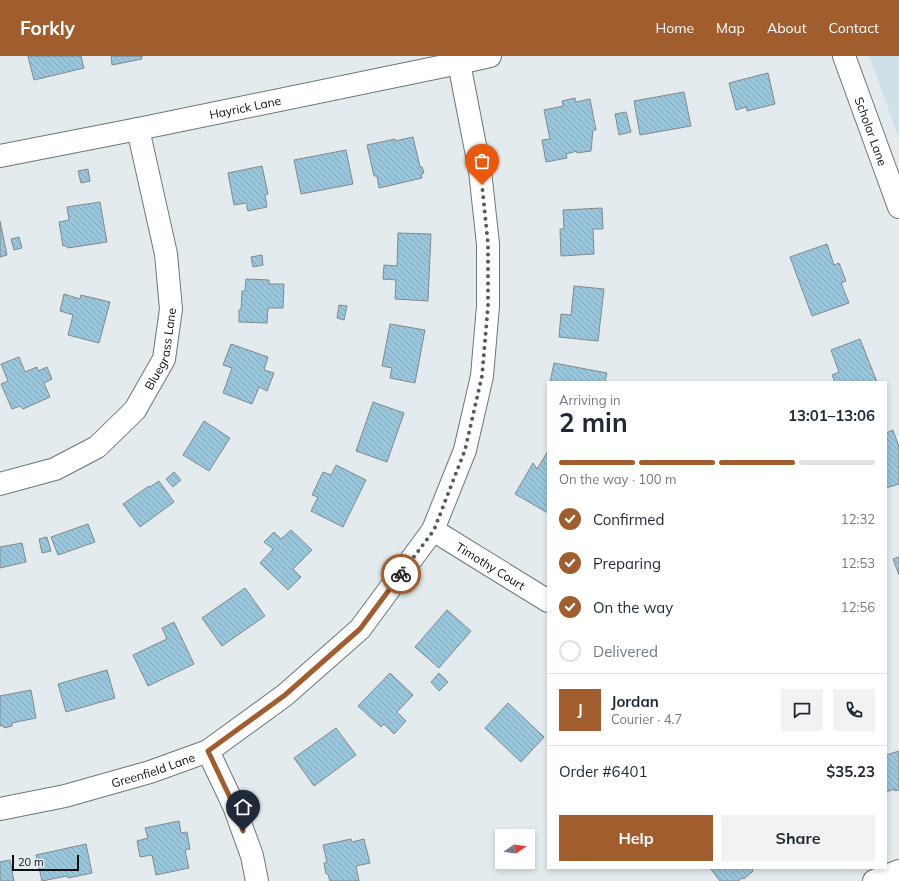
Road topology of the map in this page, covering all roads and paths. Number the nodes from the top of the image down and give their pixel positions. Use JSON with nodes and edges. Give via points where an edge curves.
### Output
{"nodes":[{"id":1,"x":490,"y":56,"type":"edge"},
{"id":2,"x":844,"y":56,"type":"edge"},
{"id":3,"x":459,"y":63,"type":"junction"},
{"id":4,"x":138,"y":129,"type":"junction"},
{"id":5,"x":0,"y":156,"type":"edge"},
{"id":6,"x":899,"y":207,"type":"edge"},
{"id":7,"x":0,"y":484,"type":"edge"},
{"id":8,"x":434,"y":530,"type":"junction"},
{"id":9,"x":547,"y":600,"type":"edge"},
{"id":10,"x":208,"y":751,"type":"junction"},
{"id":11,"x":0,"y":809,"type":"edge"},
{"id":12,"x":899,"y":871,"type":"edge"},
{"id":13,"x":257,"y":881,"type":"edge"},
{"id":14,"x":874,"y":881,"type":"edge"}],
"edges":[{"from":1,"to":3,"type":"street","name":"Hayrick Lane"},
{"from":2,"to":6,"type":"street","name":"Scholar Lane"},
{"from":3,"to":4,"type":"street","name":"Hayrick Lane"},
{"from":3,"to":8,"type":"street","name":"Greenfield Lane","via":[[480,171],[488,244],[488,306],[482,376],[465,450]]},
{"from":4,"to":5,"type":"street","name":"Hayrick Lane"},
{"from":4,"to":7,"type":"street","name":"Bluegrass Lane","via":[[166,254],[171,309],[164,359],[135,410],[97,447],[55,469]]},
{"from":8,"to":9,"type":"street","name":"Timothy Court"},
{"from":8,"to":10,"type":"street","name":"Greenfield Lane","via":[[360,629],[285,695]]},
{"from":10,"to":11,"type":"street","name":"Greenfield Lane","via":[[150,772],[65,796]]},
{"from":10,"to":13,"type":"street","via":[[234,806],[252,856]]},
{"from":12,"to":14,"type":"street"}]}
